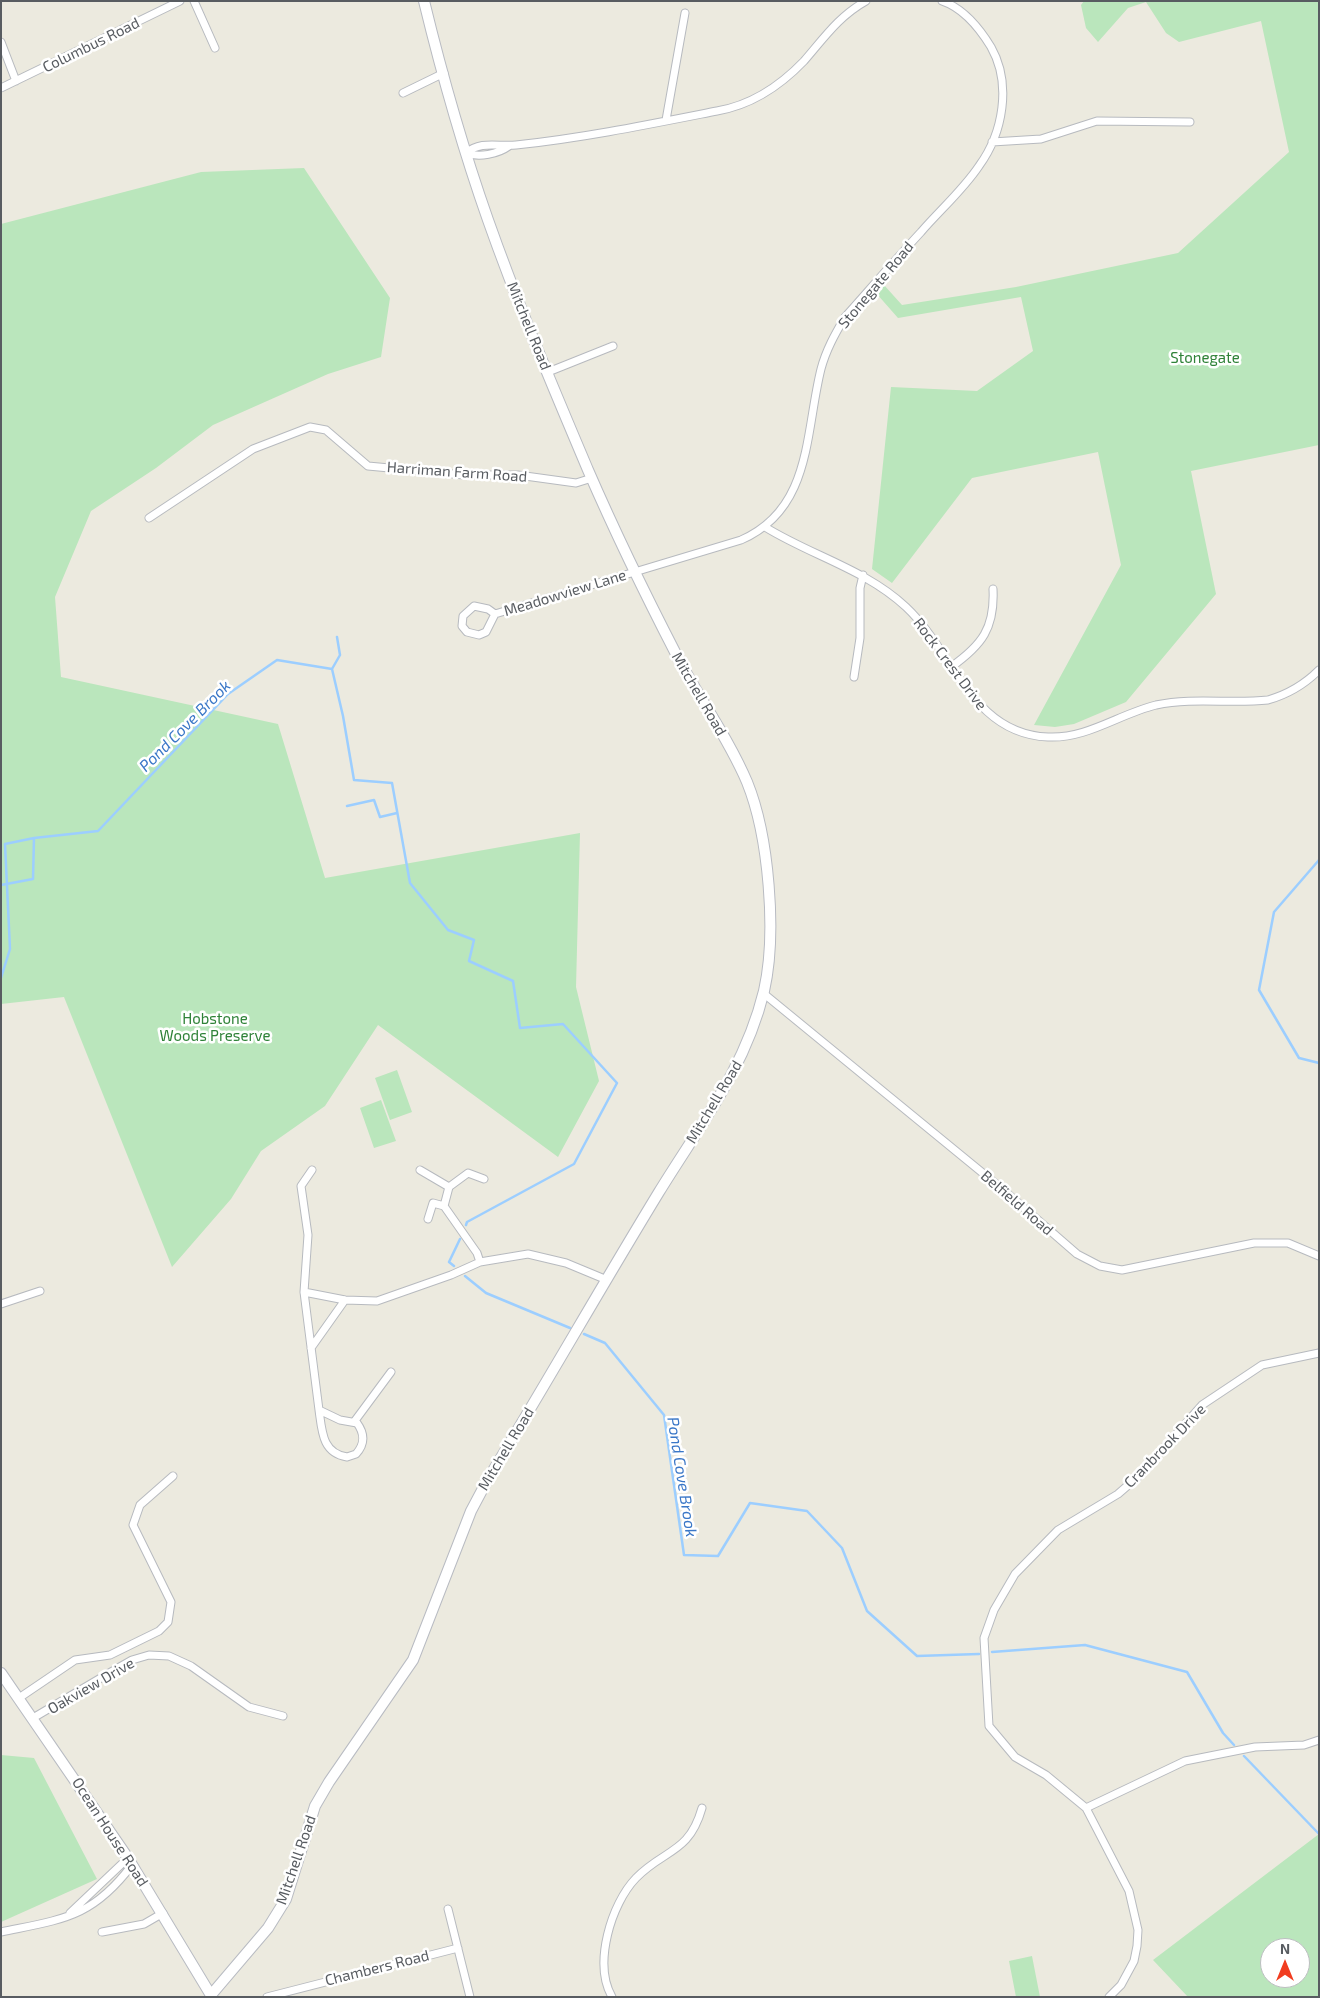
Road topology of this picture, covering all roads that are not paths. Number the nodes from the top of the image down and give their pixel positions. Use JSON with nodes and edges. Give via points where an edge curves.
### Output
{"nodes":[{"id":1,"x":180,"y":1,"type":"edge"},
{"id":2,"x":194,"y":1,"type":"edge"},
{"id":3,"x":424,"y":1,"type":"edge"},
{"id":4,"x":866,"y":1,"type":"edge"},
{"id":5,"x":942,"y":1,"type":"edge"},
{"id":6,"x":685,"y":13,"type":"dead end"},
{"id":7,"x":1,"y":42,"type":"edge"},
{"id":8,"x":215,"y":48,"type":"dead end"},
{"id":9,"x":444,"y":73,"type":"junction"},
{"id":10,"x":16,"y":81,"type":"junction"},
{"id":11,"x":1,"y":88,"type":"edge"},
{"id":12,"x":403,"y":93,"type":"dead end"},
{"id":13,"x":666,"y":120,"type":"junction"},
{"id":14,"x":1190,"y":122,"type":"dead end"},
{"id":15,"x":992,"y":142,"type":"junction"},
{"id":16,"x":466,"y":153,"type":"junction"},
{"id":17,"x":613,"y":346,"type":"dead end"},
{"id":18,"x":548,"y":372,"type":"junction"},
{"id":19,"x":592,"y":478,"type":"junction"},
{"id":20,"x":149,"y":518,"type":"dead end"},
{"id":21,"x":765,"y":527,"type":"junction"},
{"id":22,"x":635,"y":572,"type":"junction"},
{"id":23,"x":863,"y":575,"type":"junction"},
{"id":24,"x":993,"y":589,"type":"dead end"},
{"id":25,"x":496,"y":614,"type":"junction"},
{"id":26,"x":951,"y":667,"type":"junction"},
{"id":27,"x":1319,"y":670,"type":"edge"},
{"id":28,"x":854,"y":677,"type":"dead end"},
{"id":29,"x":763,"y":992,"type":"junction"},
{"id":30,"x":312,"y":1170,"type":"dead end"},
{"id":31,"x":420,"y":1170,"type":"dead end"},
{"id":32,"x":484,"y":1179,"type":"dead end"},
{"id":33,"x":449,"y":1187,"type":"junction"},
{"id":34,"x":444,"y":1206,"type":"junction"},
{"id":35,"x":428,"y":1219,"type":"dead end"},
{"id":36,"x":1319,"y":1256,"type":"edge"},
{"id":37,"x":480,"y":1262,"type":"junction"},
{"id":38,"x":607,"y":1280,"type":"junction"},
{"id":39,"x":40,"y":1291,"type":"dead end"},
{"id":40,"x":304,"y":1292,"type":"junction"},
{"id":41,"x":345,"y":1300,"type":"junction"},
{"id":42,"x":1,"y":1304,"type":"edge"},
{"id":43,"x":311,"y":1348,"type":"junction"},
{"id":44,"x":1319,"y":1353,"type":"edge"},
{"id":45,"x":391,"y":1372,"type":"dead end"},
{"id":46,"x":319,"y":1410,"type":"junction"},
{"id":47,"x":354,"y":1422,"type":"junction"},
{"id":48,"x":173,"y":1476,"type":"dead end"},
{"id":49,"x":1,"y":1673,"type":"edge"},
{"id":50,"x":19,"y":1698,"type":"junction"},
{"id":51,"x":283,"y":1716,"type":"dead end"},
{"id":52,"x":33,"y":1718,"type":"junction"},
{"id":53,"x":1319,"y":1740,"type":"edge"},
{"id":54,"x":702,"y":1808,"type":"dead end"},
{"id":55,"x":1086,"y":1808,"type":"junction"},
{"id":56,"x":130,"y":1861,"type":"junction"},
{"id":57,"x":448,"y":1909,"type":"dead end"},
{"id":58,"x":163,"y":1913,"type":"junction"},
{"id":59,"x":65,"y":1919,"type":"junction"},
{"id":60,"x":1,"y":1932,"type":"edge"},
{"id":61,"x":102,"y":1932,"type":"dead end"},
{"id":62,"x":458,"y":1948,"type":"junction"},
{"id":63,"x":211,"y":1996,"type":"edge"},
{"id":64,"x":267,"y":1997,"type":"edge"},
{"id":65,"x":470,"y":1997,"type":"edge"},
{"id":66,"x":612,"y":1997,"type":"edge"},
{"id":67,"x":1109,"y":1997,"type":"edge"}],
"edges":[{"from":1,"to":10,"type":"street","name":"Columbus Road"},
{"from":2,"to":8,"type":"street"},
{"from":3,"to":9,"type":"street","name":"Mitchell Road"},
{"from":4,"to":13,"type":"street","via":[[848,11],[804,61],[767,93],[732,108]]},
{"from":5,"to":15,"type":"street","name":"Stonegate Road","via":[[975,26],[994,54],[1002,81],[1003,100],[1001,119]]},
{"from":6,"to":13,"type":"street"},
{"from":7,"to":10,"type":"street"},
{"from":9,"to":12,"type":"street"},
{"from":9,"to":16,"type":"street","name":"Mitchell Road"},
{"from":10,"to":11,"type":"street","name":"Columbus Road"},
{"from":13,"to":16,"type":"street","via":[[509,146],[501,152],[474,156]]},
{"from":14,"to":15,"type":"street","via":[[1097,121],[1041,139]]},
{"from":15,"to":21,"type":"street","name":"Stonegate Road","via":[[980,166],[845,317],[831,341],[822,368],[798,482],[785,506]]},
{"from":16,"to":18,"type":"street","name":"Mitchell Road","via":[[501,254]]},
{"from":17,"to":18,"type":"street"},
{"from":18,"to":19,"type":"street","name":"Mitchell Road"},
{"from":19,"to":20,"type":"street","name":"Harriman Farm Road","via":[[576,483],[518,475],[464,475],[368,466],[326,430],[310,427],[253,450]]},
{"from":19,"to":22,"type":"street","name":"Mitchell Road"},
{"from":21,"to":22,"type":"street","name":"Stonegate Road","via":[[741,540]]},
{"from":21,"to":23,"type":"street","name":"Rock Crest Drive"},
{"from":22,"to":25,"type":"street","name":"Meadowview Lane"},
{"from":22,"to":29,"type":"street","name":"Mitchell Road","via":[[675,652],[733,754],[754,804],[761,832],[771,920],[770,954]]},
{"from":23,"to":26,"type":"street","name":"Rock Crest Drive","via":[[906,608],[929,632]]},
{"from":23,"to":28,"type":"street","via":[[860,638]]},
{"from":24,"to":26,"type":"street","via":[[993,612],[984,638]]},
{"from":25,"to":25,"type":"street","name":"Meadowview Lane","via":[[488,608],[474,606],[463,616],[462,626],[467,632],[479,635],[486,632]]},
{"from":26,"to":27,"type":"street","name":"Rock Crest Drive","via":[[972,698],[990,716],[1018,731],[1047,738],[1077,735],[1140,710],[1175,701],[1268,700],[1304,684]]},
{"from":29,"to":36,"type":"street","name":"Belfield Road","via":[[1077,1254],[1100,1266],[1122,1270],[1254,1243],[1288,1243]]},
{"from":29,"to":38,"type":"street","name":"Mitchell Road","via":[[752,1030],[726,1088]]},
{"from":30,"to":40,"type":"street","via":[[300,1186],[308,1236]]},
{"from":31,"to":33,"type":"street"},
{"from":32,"to":33,"type":"street","via":[[468,1173]]},
{"from":33,"to":34,"type":"street"},
{"from":34,"to":35,"type":"street","via":[[433,1203]]},
{"from":34,"to":37,"type":"street"},
{"from":37,"to":38,"type":"street","via":[[528,1254],[566,1262]]},
{"from":37,"to":41,"type":"street","via":[[377,1301]]},
{"from":38,"to":63,"type":"street","name":"Mitchell Road","via":[[471,1511],[413,1660],[328,1782],[315,1806],[293,1881],[278,1914]]},
{"from":39,"to":42,"type":"street"},
{"from":40,"to":41,"type":"street"},
{"from":40,"to":43,"type":"street"},
{"from":41,"to":43,"type":"street"},
{"from":43,"to":46,"type":"street"},
{"from":44,"to":55,"type":"street","name":"Cranbrook Drive","via":[[1262,1365],[1202,1405],[1141,1474],[1118,1494],[1058,1530],[1015,1574],[994,1610],[984,1638],[989,1726],[1015,1757],[1046,1775]]},
{"from":45,"to":47,"type":"street"},
{"from":46,"to":47,"type":"street","via":[[340,1420]]},
{"from":46,"to":47,"type":"street","via":[[326,1444],[341,1456],[356,1454],[362,1446],[362,1432]]},
{"from":48,"to":50,"type":"street","via":[[140,1505],[134,1525],[171,1602],[168,1622],[159,1630],[110,1655],[75,1660]]},
{"from":49,"to":50,"type":"street","name":"Ocean House Road"},
{"from":50,"to":52,"type":"street","name":"Ocean House Road"},
{"from":51,"to":52,"type":"street","name":"Oakview Drive","via":[[249,1707],[191,1666],[169,1656],[149,1655],[132,1660]]},
{"from":52,"to":56,"type":"street","name":"Ocean House Road"},
{"from":53,"to":55,"type":"street","via":[[1304,1745],[1254,1748],[1185,1761]]},
{"from":54,"to":66,"type":"street","via":[[698,1822],[681,1846],[636,1879],[624,1896],[606,1936],[606,1980]]},
{"from":55,"to":67,"type":"street","name":"Cranbrook Drive","via":[[1128,1890],[1138,1930],[1134,1961],[1121,1985]]},
{"from":56,"to":58,"type":"street","name":"Ocean House Road"},
{"from":56,"to":59,"type":"street"},
{"from":56,"to":59,"type":"street","via":[[118,1884],[98,1902]]},
{"from":57,"to":62,"type":"street"},
{"from":58,"to":61,"type":"street","via":[[144,1924]]},
{"from":58,"to":63,"type":"street","name":"Ocean House Road"},
{"from":59,"to":60,"type":"street"},
{"from":62,"to":64,"type":"street","name":"Chambers Road"},
{"from":62,"to":65,"type":"street"}]}
